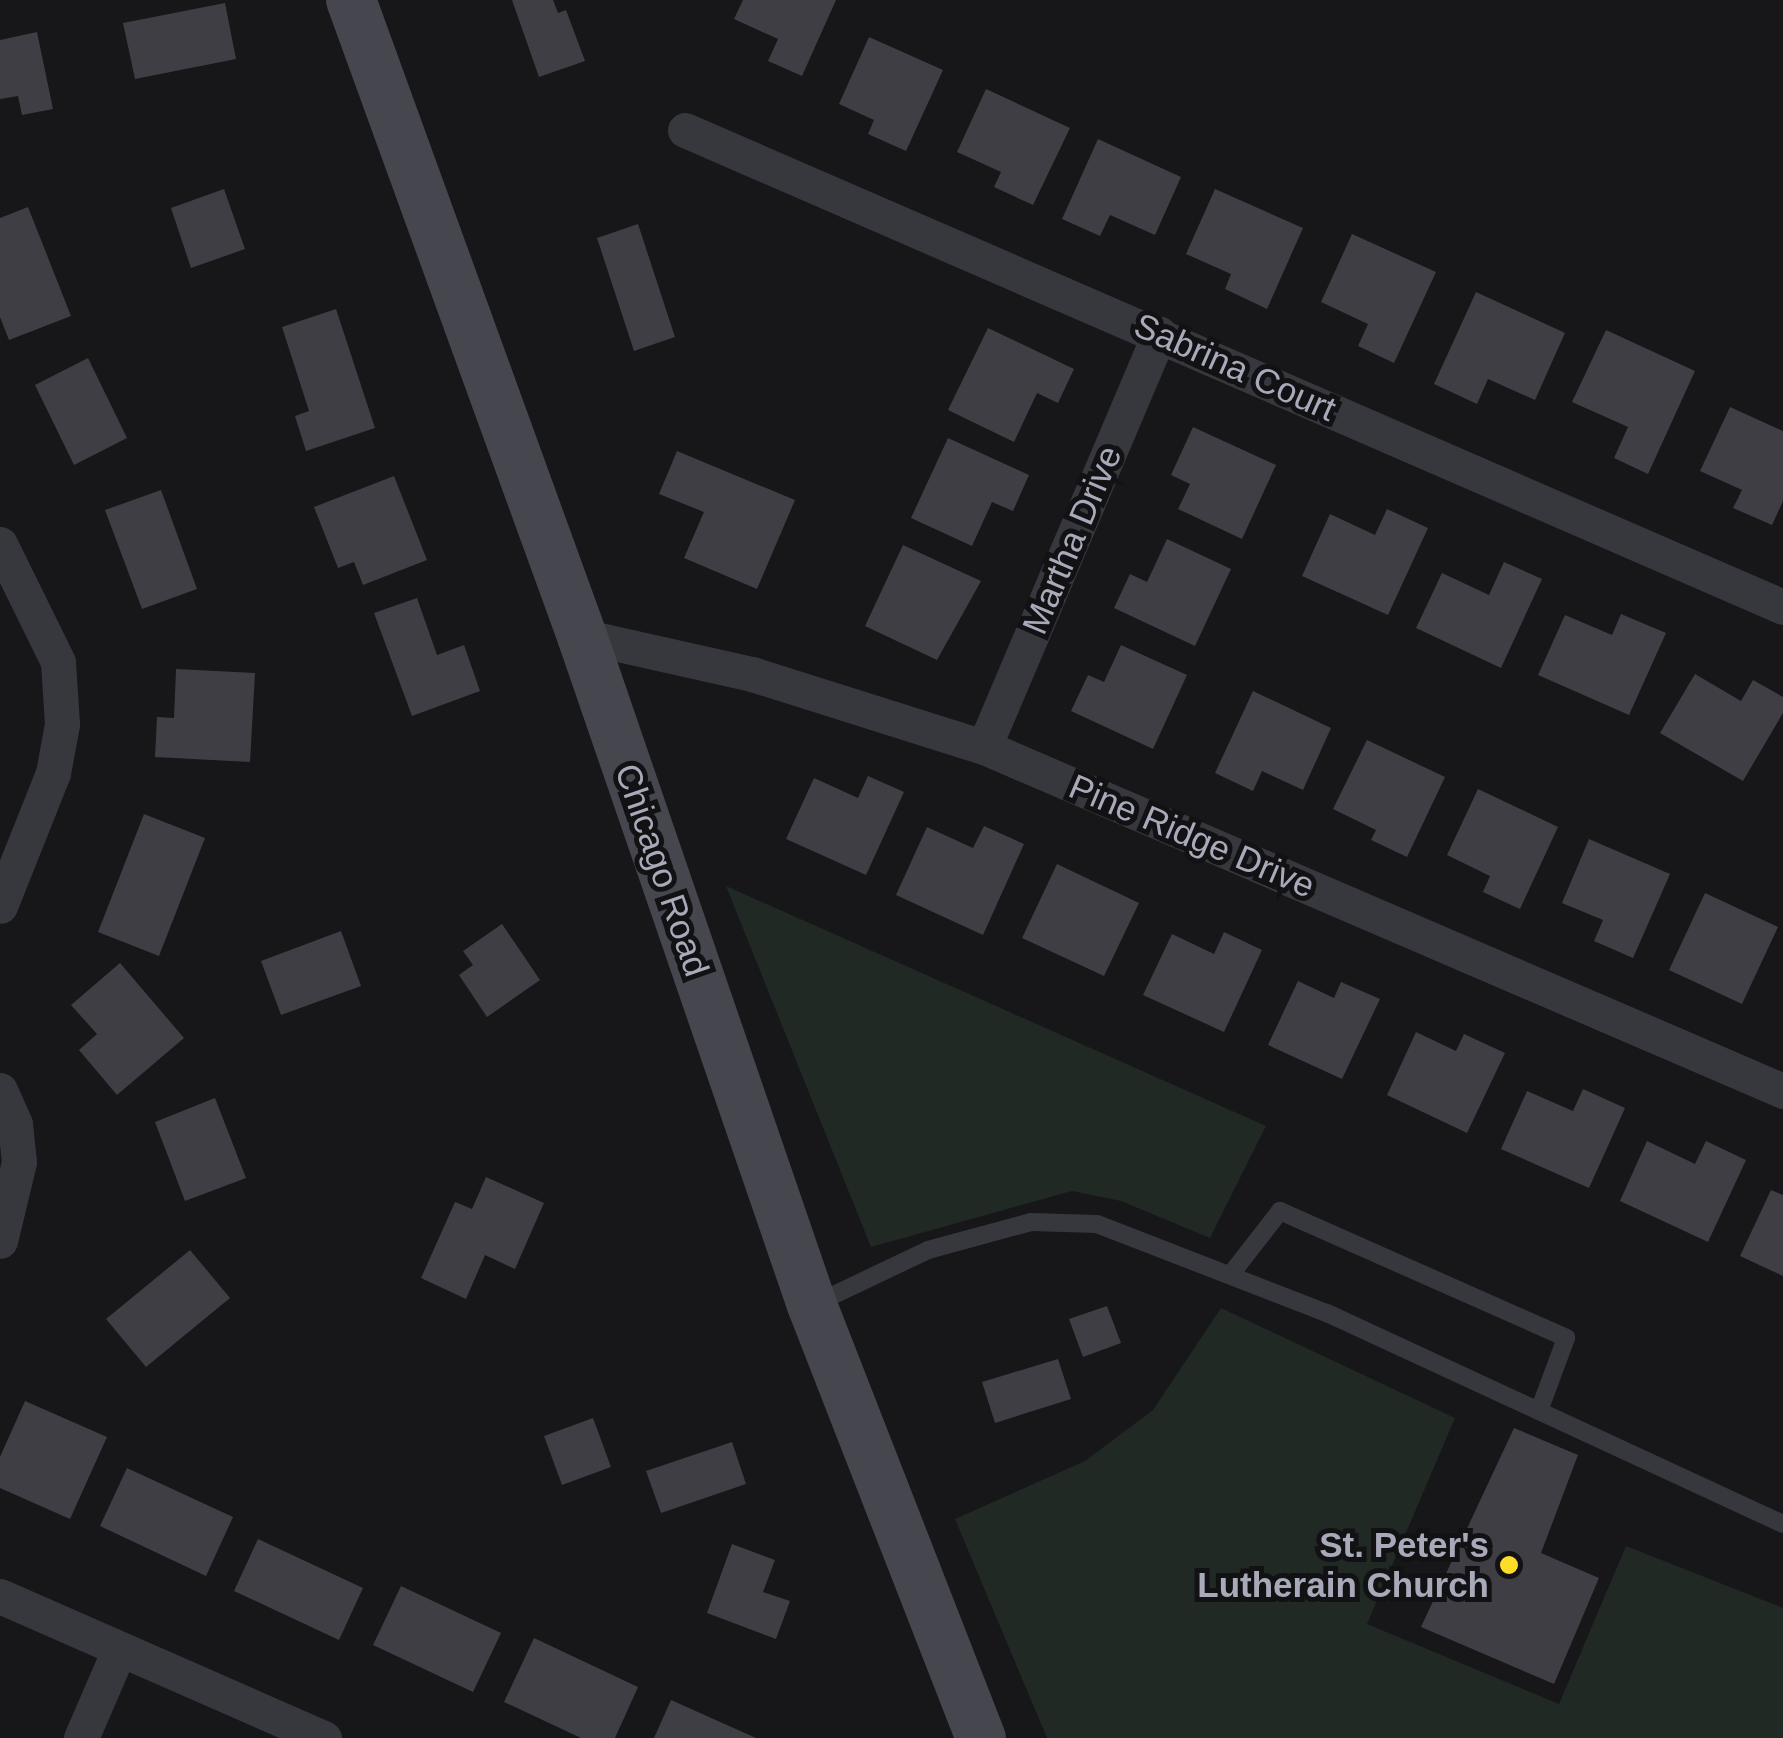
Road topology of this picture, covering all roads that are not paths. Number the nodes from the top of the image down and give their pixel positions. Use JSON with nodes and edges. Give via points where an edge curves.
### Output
{"nodes":[{"id":1,"x":351,"y":0,"type":"edge"},
{"id":2,"x":685,"y":130,"type":"dead end"},
{"id":3,"x":1160,"y":334,"type":"junction"},
{"id":4,"x":0,"y":544,"type":"edge"},
{"id":5,"x":1783,"y":607,"type":"edge"},
{"id":6,"x":582,"y":636,"type":"junction"},
{"id":7,"x":984,"y":747,"type":"junction"},
{"id":8,"x":0,"y":906,"type":"edge"},
{"id":9,"x":0,"y":1090,"type":"edge"},
{"id":10,"x":1783,"y":1091,"type":"edge"},
{"id":11,"x":0,"y":1241,"type":"edge"},
{"id":12,"x":1231,"y":1274,"type":"junction"},
{"id":13,"x":812,"y":1306,"type":"junction"},
{"id":14,"x":1539,"y":1411,"type":"junction"},
{"id":15,"x":1783,"y":1524,"type":"edge"},
{"id":16,"x":0,"y":1596,"type":"edge"},
{"id":17,"x":119,"y":1650,"type":"junction"},
{"id":18,"x":80,"y":1738,"type":"edge"},
{"id":19,"x":324,"y":1738,"type":"edge"},
{"id":20,"x":981,"y":1738,"type":"edge"}],
"edges":[{"from":1,"to":6,"type":"street","name":"Chicago Road"},
{"from":2,"to":3,"type":"street","name":"Sabrina Court"},
{"from":3,"to":5,"type":"street","name":"Sabrina Court"},
{"from":3,"to":7,"type":"street","name":"Martha Drive"},
{"from":4,"to":8,"type":"street","via":[[58,662],[62,724],[53,773]]},
{"from":6,"to":7,"type":"street","name":"Pine Ridge Drive","via":[[752,674]]},
{"from":6,"to":13,"type":"street","name":"Chicago Road"},
{"from":7,"to":10,"type":"street","name":"Pine Ridge Drive"},
{"from":9,"to":11,"type":"street","via":[[15,1124],[19,1162]]},
{"from":12,"to":13,"type":"lane","via":[[1097,1224],[1031,1222],[928,1250]]},
{"from":12,"to":14,"type":"lane"},
{"from":12,"to":14,"type":"lane","via":[[1280,1211],[1566,1338]]},
{"from":13,"to":20,"type":"street","name":"Chicago Road"},
{"from":14,"to":15,"type":"lane"},
{"from":16,"to":17,"type":"street"},
{"from":17,"to":18,"type":"street"},
{"from":17,"to":19,"type":"street"}]}
